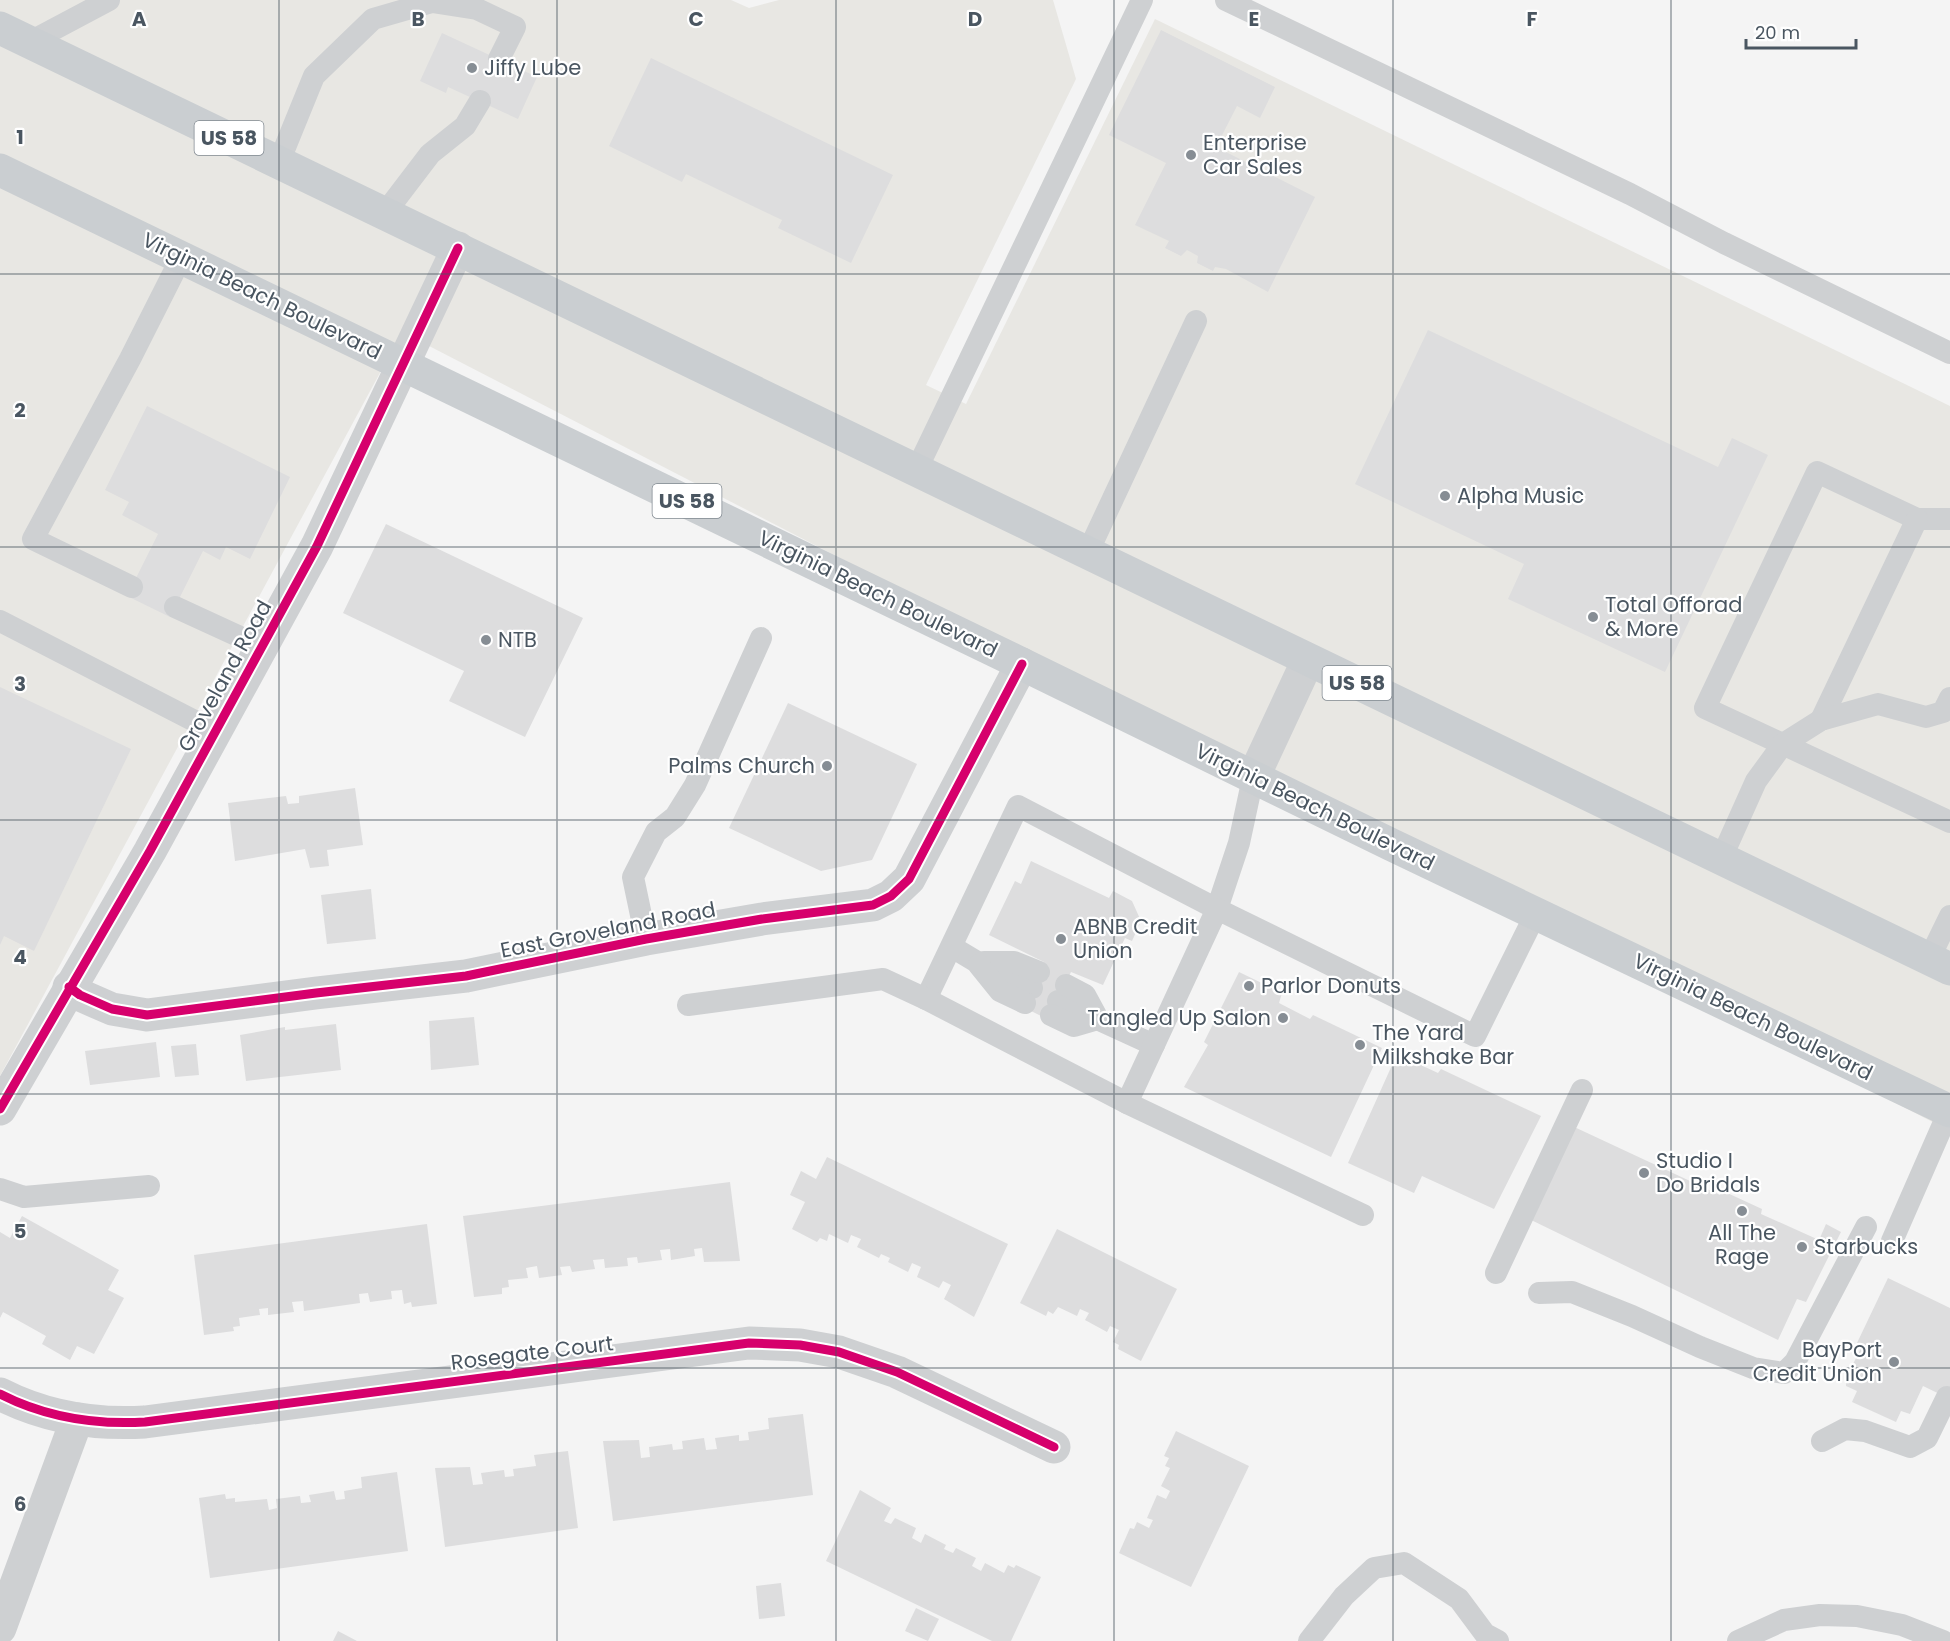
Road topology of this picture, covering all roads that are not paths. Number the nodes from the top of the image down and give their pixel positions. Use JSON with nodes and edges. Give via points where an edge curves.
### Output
{"nodes":[{"id":1,"x":1142,"y":0,"type":"edge"},
{"id":2,"x":1226,"y":0,"type":"edge"},
{"id":3,"x":100,"y":3,"type":"edge"},
{"id":4,"x":0,"y":28,"type":"edge"},
{"id":5,"x":30,"y":42,"type":"junction"},
{"id":6,"x":499,"y":60,"type":"dead end"},
{"id":7,"x":480,"y":101,"type":"dead end"},
{"id":8,"x":279,"y":162,"type":"junction"},
{"id":9,"x":0,"y":170,"type":"edge"},
{"id":10,"x":385,"y":213,"type":"junction"},
{"id":11,"x":458,"y":248,"type":"junction"},
{"id":12,"x":181,"y":258,"type":"junction"},
{"id":13,"x":1196,"y":321,"type":"dead end"},
{"id":14,"x":1950,"y":353,"type":"edge"},
{"id":15,"x":403,"y":364,"type":"junction"},
{"id":16,"x":917,"y":469,"type":"junction"},
{"id":17,"x":1917,"y":519,"type":"junction"},
{"id":18,"x":1950,"y":519,"type":"edge"},
{"id":19,"x":1088,"y":552,"type":"junction"},
{"id":20,"x":132,"y":587,"type":"dead end"},
{"id":21,"x":175,"y":607,"type":"dead end"},
{"id":22,"x":0,"y":621,"type":"edge"},
{"id":23,"x":761,"y":638,"type":"dead end"},
{"id":24,"x":262,"y":647,"type":"junction"},
{"id":25,"x":1308,"y":660,"type":"junction"},
{"id":26,"x":1022,"y":664,"type":"junction"},
{"id":27,"x":1950,"y":698,"type":"edge"},
{"id":28,"x":1821,"y":720,"type":"junction"},
{"id":29,"x":216,"y":732,"type":"junction"},
{"id":30,"x":1783,"y":744,"type":"junction"},
{"id":31,"x":1253,"y":778,"type":"junction"},
{"id":32,"x":1950,"y":822,"type":"edge"},
{"id":33,"x":1721,"y":859,"type":"junction"},
{"id":34,"x":1217,"y":909,"type":"junction"},
{"id":35,"x":1536,"y":913,"type":"junction"},
{"id":36,"x":1950,"y":916,"type":"edge"},
{"id":37,"x":646,"y":939,"type":"junction"},
{"id":38,"x":952,"y":947,"type":"junction"},
{"id":39,"x":977,"y":962,"type":"junction"},
{"id":40,"x":1939,"y":964,"type":"edge"},
{"id":41,"x":69,"y":987,"type":"junction"},
{"id":42,"x":926,"y":999,"type":"junction"},
{"id":43,"x":1058,"y":1000,"type":"dead end"},
{"id":44,"x":688,"y":1005,"type":"dead end"},
{"id":45,"x":1154,"y":1045,"type":"junction"},
{"id":46,"x":1582,"y":1090,"type":"dead end"},
{"id":47,"x":1127,"y":1103,"type":"junction"},
{"id":48,"x":0,"y":1109,"type":"edge"},
{"id":49,"x":1950,"y":1111,"type":"edge"},
{"id":50,"x":149,"y":1186,"type":"dead end"},
{"id":51,"x":0,"y":1189,"type":"edge"},
{"id":52,"x":1363,"y":1215,"type":"dead end"},
{"id":53,"x":1866,"y":1227,"type":"dead end"},
{"id":54,"x":1892,"y":1241,"type":"dead end"},
{"id":55,"x":1496,"y":1273,"type":"dead end"},
{"id":56,"x":1539,"y":1293,"type":"dead end"},
{"id":57,"x":0,"y":1394,"type":"edge"},
{"id":58,"x":1947,"y":1397,"type":"dead end"},
{"id":59,"x":77,"y":1419,"type":"junction"},
{"id":60,"x":1822,"y":1441,"type":"dead end"},
{"id":61,"x":1054,"y":1447,"type":"dead end"},
{"id":62,"x":0,"y":1628,"type":"edge"},
{"id":63,"x":1488,"y":1639,"type":"edge"},
{"id":64,"x":1309,"y":1641,"type":"edge"},
{"id":65,"x":1740,"y":1641,"type":"edge"},
{"id":66,"x":1943,"y":1641,"type":"edge"}],
"edges":[{"from":1,"to":16,"type":"lane"},
{"from":2,"to":14,"type":"lane"},
{"from":3,"to":5,"type":"lane"},
{"from":4,"to":5,"type":"main road","number":"US 58"},
{"from":5,"to":8,"type":"main road","number":"US 58"},
{"from":6,"to":8,"type":"lane","via":[[515,27],[477,9],[432,2],[373,19],[314,76]]},
{"from":7,"to":10,"type":"lane","via":[[465,126],[430,154]]},
{"from":8,"to":10,"type":"main road","number":"US 58"},
{"from":9,"to":12,"type":"main road","name":"Virginia Beach Boulevard","number":"US 58"},
{"from":10,"to":11,"type":"main road","number":"US 58"},
{"from":11,"to":15,"type":"street","name":"Groveland Road"},
{"from":11,"to":16,"type":"main road","number":"US 58"},
{"from":12,"to":15,"type":"main road","name":"Virginia Beach Boulevard","number":"US 58"},
{"from":12,"to":20,"type":"lane","via":[[33,539]]},
{"from":13,"to":19,"type":"lane"},
{"from":15,"to":24,"type":"street","name":"Groveland Road","via":[[318,546]]},
{"from":15,"to":26,"type":"main road","name":"Virginia Beach Boulevard","number":"US 58"},
{"from":16,"to":19,"type":"main road","number":"US 58"},
{"from":17,"to":18,"type":"lane"},
{"from":17,"to":28,"type":"lane"},
{"from":17,"to":30,"type":"lane","via":[[1817,472],[1704,708]]},
{"from":19,"to":25,"type":"main road","number":"US 58"},
{"from":21,"to":24,"type":"lane"},
{"from":22,"to":29,"type":"lane"},
{"from":23,"to":37,"type":"lane","via":[[695,785],[675,818],[656,832],[633,877]]},
{"from":24,"to":29,"type":"street","name":"Groveland Road"},
{"from":25,"to":31,"type":"street"},
{"from":25,"to":33,"type":"main road","number":"US 58"},
{"from":26,"to":31,"type":"main road","name":"Virginia Beach Boulevard","number":"US 58"},
{"from":26,"to":37,"type":"street","name":"East Groveland Road","via":[[909,879],[891,896],[873,905]]},
{"from":27,"to":28,"type":"lane","via":[[1943,712],[1926,717],[1878,704]]},
{"from":28,"to":30,"type":"lane"},
{"from":29,"to":41,"type":"street","name":"Groveland Road"},
{"from":30,"to":32,"type":"lane"},
{"from":30,"to":33,"type":"lane","via":[[1756,781]]},
{"from":31,"to":34,"type":"lane","via":[[1239,843]]},
{"from":31,"to":35,"type":"main road","name":"Virginia Beach Boulevard","number":"US 58"},
{"from":33,"to":40,"type":"main road","number":"US 58"},
{"from":34,"to":35,"type":"lane","via":[[1475,1036]]},
{"from":34,"to":38,"type":"lane","via":[[1018,806]]},
{"from":34,"to":45,"type":"lane"},
{"from":35,"to":49,"type":"main road","name":"Virginia Beach Boulevard","number":"US 58"},
{"from":36,"to":40,"type":"lane"},
{"from":37,"to":41,"type":"street","name":"East Groveland Road","via":[[466,976],[147,1015],[112,1009]]},
{"from":38,"to":39,"type":"lane"},
{"from":38,"to":42,"type":"lane"},
{"from":39,"to":39,"type":"lane","via":[[1014,962],[1032,988],[1000,991]]},
{"from":41,"to":48,"type":"street","name":"Groveland Road"},
{"from":42,"to":44,"type":"lane","via":[[883,979]]},
{"from":42,"to":47,"type":"lane"},
{"from":43,"to":45,"type":"lane"},
{"from":45,"to":47,"type":"lane"},
{"from":46,"to":55,"type":"lane"},
{"from":47,"to":52,"type":"lane"},
{"from":49,"to":54,"type":"lane"},
{"from":50,"to":51,"type":"lane","via":[[24,1197]]},
{"from":53,"to":56,"type":"lane","via":[[1795,1362],[1784,1373],[1753,1368],[1572,1292]]},
{"from":57,"to":59,"type":"street","name":"Rosegate Court","via":[[19,1404]]},
{"from":58,"to":60,"type":"lane","via":[[1927,1438],[1910,1447],[1865,1431],[1845,1429]]},
{"from":59,"to":61,"type":"street","name":"Rosegate Court","via":[[146,1422],[749,1343],[800,1345],[839,1352],[897,1372]]},
{"from":59,"to":62,"type":"street"},
{"from":63,"to":64,"type":"lane","via":[[1459,1599],[1404,1563],[1374,1568],[1344,1596]]},
{"from":65,"to":66,"type":"lane","via":[[1784,1620],[1820,1616],[1857,1616],[1902,1625]]}]}
